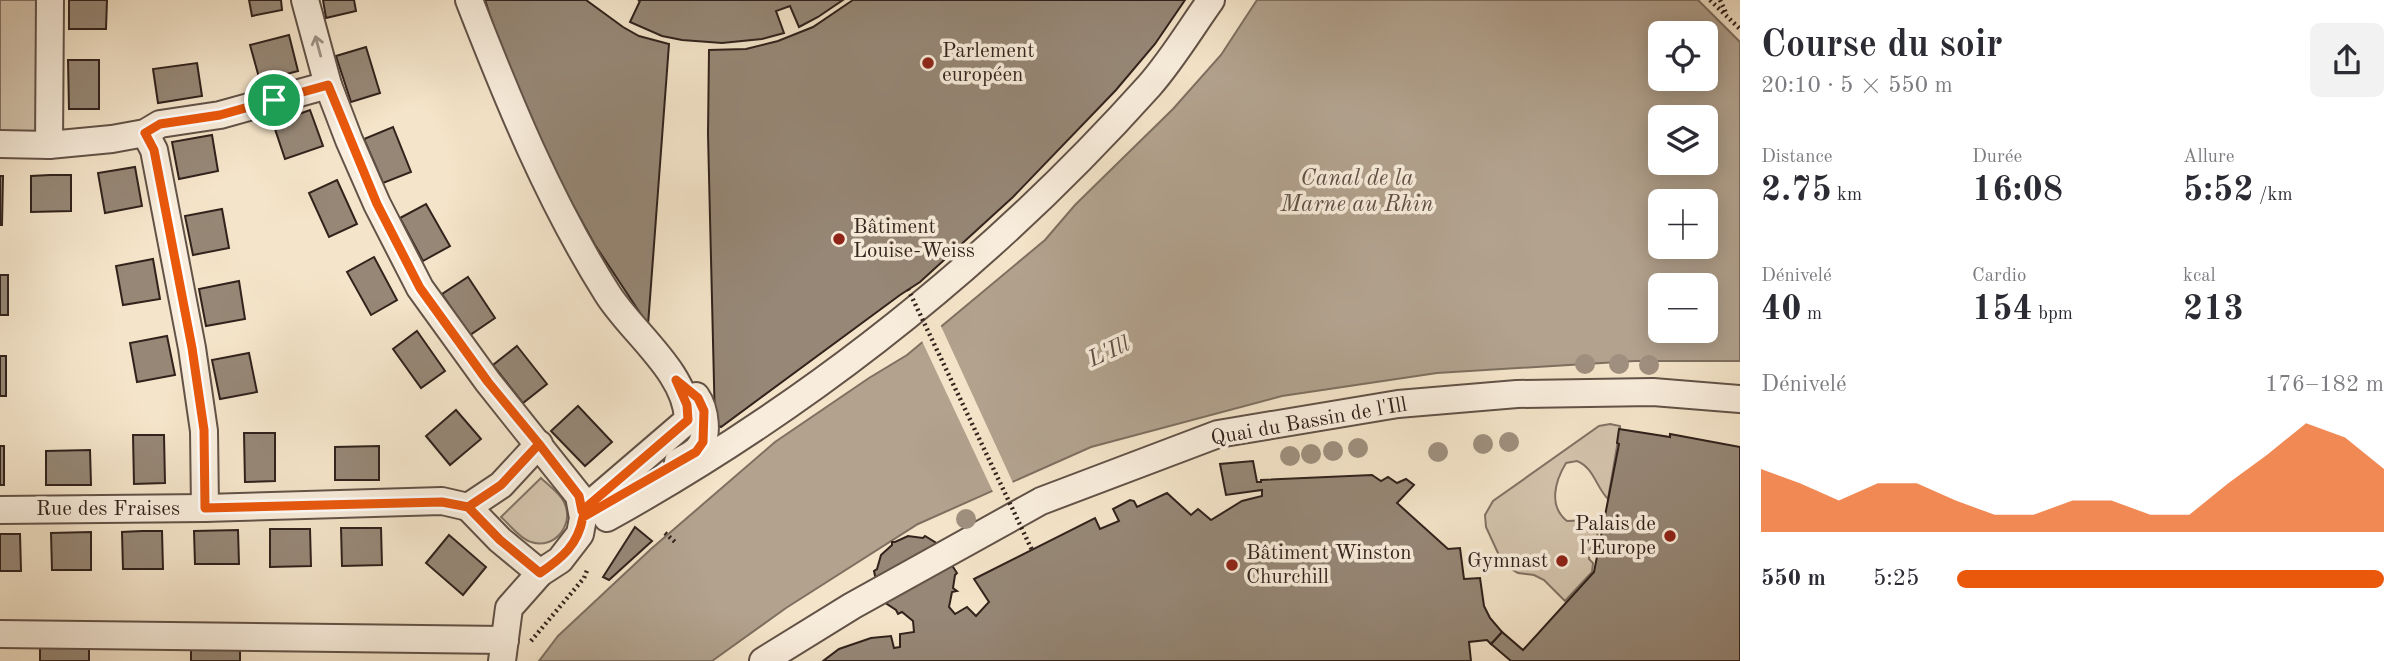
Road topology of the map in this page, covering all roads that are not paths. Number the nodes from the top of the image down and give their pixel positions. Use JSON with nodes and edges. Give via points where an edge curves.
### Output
{"nodes":[{"id":1,"x":50,"y":0,"type":"edge"},
{"id":2,"x":305,"y":0,"type":"edge"},
{"id":3,"x":469,"y":0,"type":"edge"},
{"id":4,"x":1211,"y":0,"type":"edge"},
{"id":5,"x":328,"y":85,"type":"junction"},
{"id":6,"x":145,"y":133,"type":"junction"},
{"id":7,"x":0,"y":144,"type":"edge"},
{"id":8,"x":49,"y":145,"type":"junction"},
{"id":9,"x":1740,"y":399,"type":"edge"},
{"id":10,"x":539,"y":444,"type":"junction"},
{"id":11,"x":468,"y":507,"type":"junction"},
{"id":12,"x":205,"y":508,"type":"junction"},
{"id":13,"x":0,"y":510,"type":"edge"},
{"id":14,"x":591,"y":516,"type":"junction"},
{"id":15,"x":540,"y":573,"type":"junction"},
{"id":16,"x":0,"y":634,"type":"edge"},
{"id":17,"x":512,"y":648,"type":"edge"},
{"id":18,"x":763,"y":661,"type":"edge"}],
"edges":[{"from":1,"to":8,"type":"street"},
{"from":5,"to":2,"type":"street","one_way":true},
{"from":3,"to":14,"type":"street","via":[[540,171],[608,294],[676,380],[698,398],[704,411],[703,442],[696,452]]},
{"from":4,"to":14,"type":"street","via":[[1150,84],[1047,191],[951,281],[781,410],[641,499]]},
{"from":5,"to":6,"type":"street","via":[[220,115],[160,124]]},
{"from":5,"to":10,"type":"street","via":[[377,204],[420,288]]},
{"from":6,"to":8,"type":"street"},
{"from":6,"to":12,"type":"street","via":[[154,150],[192,348],[204,430]]},
{"from":7,"to":8,"type":"street"},
{"from":9,"to":18,"type":"street","name":"Quai du Bassin de l'Ill","via":[[1653,392],[1517,394],[1398,404],[1218,434],[1041,501]]},
{"from":10,"to":11,"type":"street","via":[[501,485]]},
{"from":10,"to":14,"type":"street"},
{"from":11,"to":12,"type":"street","name":"Rue des Fraises","via":[[442,502]]},
{"from":11,"to":15,"type":"street"},
{"from":12,"to":13,"type":"street","name":"Rue des Fraises"},
{"from":14,"to":15,"type":"street","via":[[560,560]]},
{"from":15,"to":17,"type":"street","via":[[509,608]]},
{"from":16,"to":17,"type":"street"}]}
